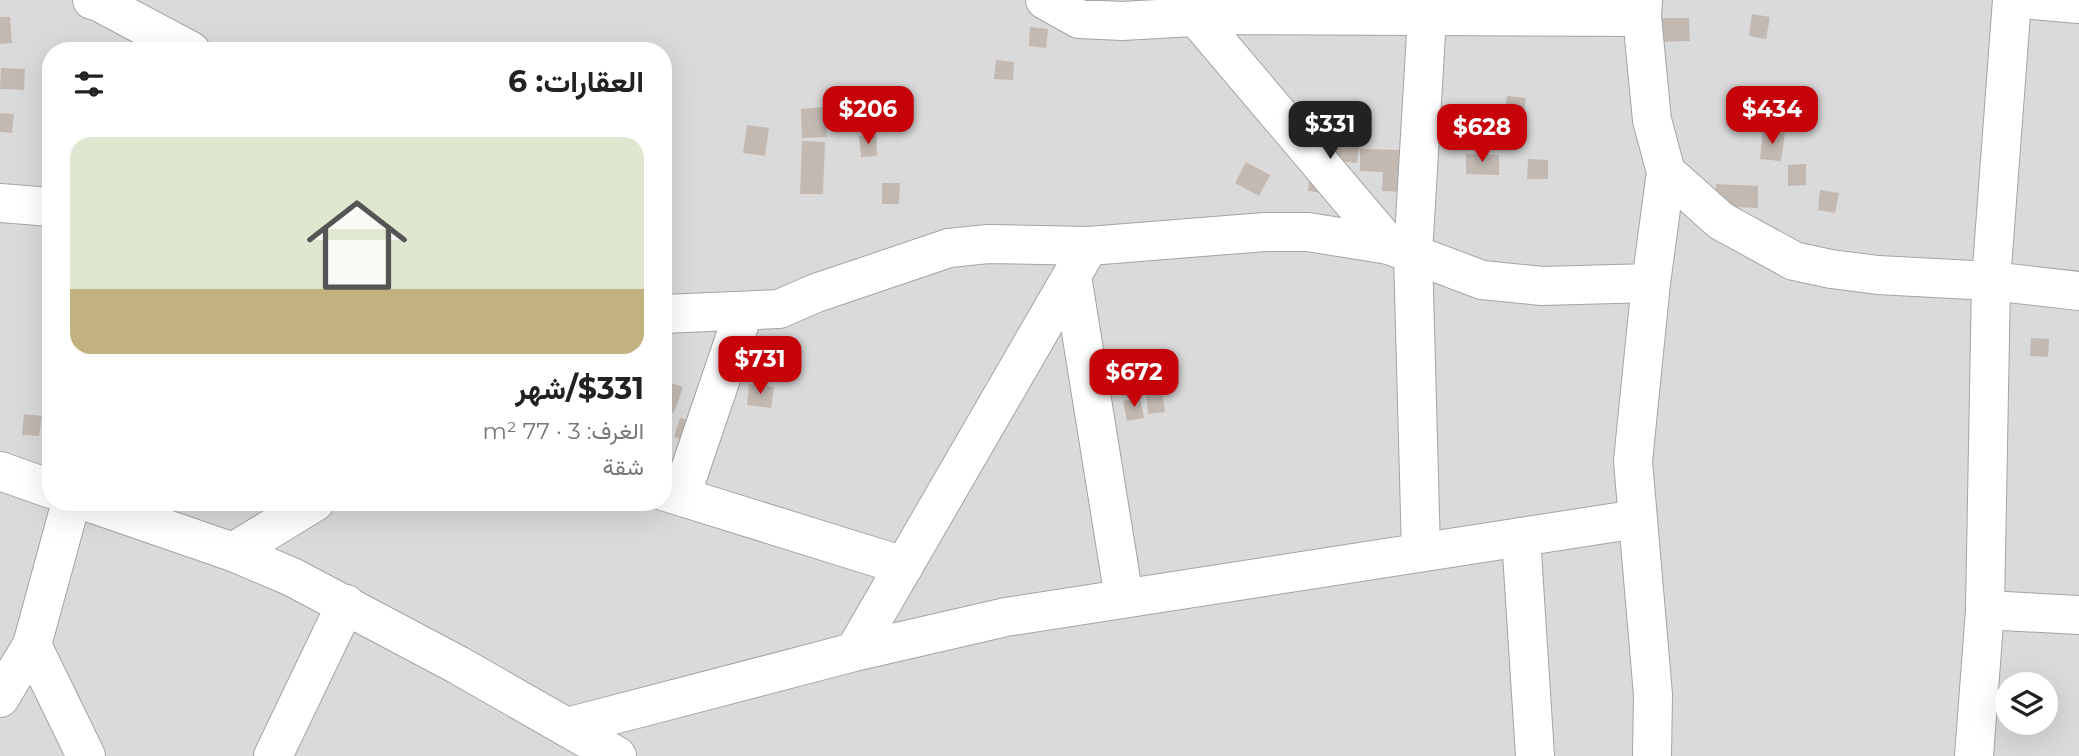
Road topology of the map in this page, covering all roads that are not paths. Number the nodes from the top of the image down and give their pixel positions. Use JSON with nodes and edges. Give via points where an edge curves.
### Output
{"nodes":[{"id":1,"x":92,"y":0,"type":"edge"},
{"id":2,"x":1045,"y":0,"type":"edge"},
{"id":3,"x":2012,"y":0,"type":"edge"},
{"id":4,"x":2033,"y":0,"type":"edge"},
{"id":5,"x":2079,"y":4,"type":"edge"},
{"id":6,"x":1196,"y":8,"type":"edge"},
{"id":7,"x":1428,"y":8,"type":"edge"},
{"id":8,"x":1643,"y":9,"type":"edge"},
{"id":9,"x":174,"y":42,"type":"edge"},
{"id":10,"x":1667,"y":172,"type":"junction"},
{"id":11,"x":0,"y":203,"type":"edge"},
{"id":12,"x":42,"y":206,"type":"edge"},
{"id":13,"x":1401,"y":250,"type":"junction"},
{"id":14,"x":1080,"y":261,"type":"junction"},
{"id":15,"x":1991,"y":281,"type":"junction"},
{"id":16,"x":1651,"y":283,"type":"junction"},
{"id":17,"x":2079,"y":291,"type":"edge"},
{"id":18,"x":744,"y":311,"type":"junction"},
{"id":19,"x":672,"y":313,"type":"edge"},
{"id":20,"x":0,"y":471,"type":"edge"},
{"id":21,"x":42,"y":486,"type":"edge"},
{"id":22,"x":672,"y":493,"type":"edge"},
{"id":23,"x":69,"y":511,"type":"edge"},
{"id":24,"x":114,"y":511,"type":"edge"},
{"id":25,"x":300,"y":511,"type":"edge"},
{"id":26,"x":1637,"y":519,"type":"junction"},
{"id":27,"x":1521,"y":537,"type":"junction"},
{"id":28,"x":1422,"y":551,"type":"junction"},
{"id":29,"x":233,"y":552,"type":"junction"},
{"id":30,"x":904,"y":566,"type":"junction"},
{"id":31,"x":1124,"y":598,"type":"junction"},
{"id":32,"x":346,"y":604,"type":"junction"},
{"id":33,"x":1985,"y":610,"type":"junction"},
{"id":34,"x":2079,"y":615,"type":"edge"},
{"id":35,"x":32,"y":645,"type":"junction"},
{"id":36,"x":854,"y":652,"type":"junction"},
{"id":37,"x":0,"y":698,"type":"edge"},
{"id":38,"x":568,"y":727,"type":"junction"},
{"id":39,"x":86,"y":756,"type":"edge"},
{"id":40,"x":272,"y":756,"type":"edge"},
{"id":41,"x":617,"y":756,"type":"edge"},
{"id":42,"x":1535,"y":756,"type":"edge"},
{"id":43,"x":1652,"y":756,"type":"edge"},
{"id":44,"x":1973,"y":756,"type":"edge"}],
"edges":[{"from":1,"to":9,"type":"street"},
{"from":2,"to":6,"type":"street","via":[[1079,19],[1122,21]]},
{"from":3,"to":15,"type":"street"},
{"from":4,"to":5,"type":"street"},
{"from":6,"to":7,"type":"street","via":[[1229,15]]},
{"from":6,"to":13,"type":"street"},
{"from":7,"to":8,"type":"street"},
{"from":7,"to":13,"type":"street"},
{"from":8,"to":10,"type":"street","via":[[1652,120]]},
{"from":10,"to":15,"type":"street","via":[[1721,221],[1794,261],[1878,275]]},
{"from":10,"to":16,"type":"street"},
{"from":11,"to":12,"type":"street"},
{"from":13,"to":14,"type":"street","via":[[1308,232],[1265,232]]},
{"from":13,"to":16,"type":"street","via":[[1482,280],[1542,286]]},
{"from":13,"to":28,"type":"street"},
{"from":14,"to":18,"type":"street","via":[[988,244],[949,248],[779,309]]},
{"from":14,"to":30,"type":"street"},
{"from":14,"to":31,"type":"street"},
{"from":15,"to":17,"type":"street"},
{"from":15,"to":33,"type":"street"},
{"from":16,"to":26,"type":"street","via":[[1633,461]]},
{"from":18,"to":19,"type":"street"},
{"from":18,"to":22,"type":"street"},
{"from":20,"to":21,"type":"street"},
{"from":22,"to":30,"type":"street"},
{"from":23,"to":35,"type":"street"},
{"from":24,"to":29,"type":"street"},
{"from":25,"to":29,"type":"street"},
{"from":26,"to":27,"type":"street"},
{"from":26,"to":43,"type":"street","via":[[1653,695]]},
{"from":27,"to":28,"type":"street"},
{"from":27,"to":42,"type":"street"},
{"from":28,"to":31,"type":"street"},
{"from":29,"to":32,"type":"street"},
{"from":30,"to":36,"type":"street"},
{"from":31,"to":36,"type":"street","via":[[1006,617]]},
{"from":32,"to":38,"type":"street"},
{"from":32,"to":40,"type":"street"},
{"from":33,"to":34,"type":"street"},
{"from":33,"to":44,"type":"street"},
{"from":35,"to":37,"type":"street"},
{"from":35,"to":39,"type":"street"},
{"from":36,"to":38,"type":"street"},
{"from":38,"to":41,"type":"street"}]}
